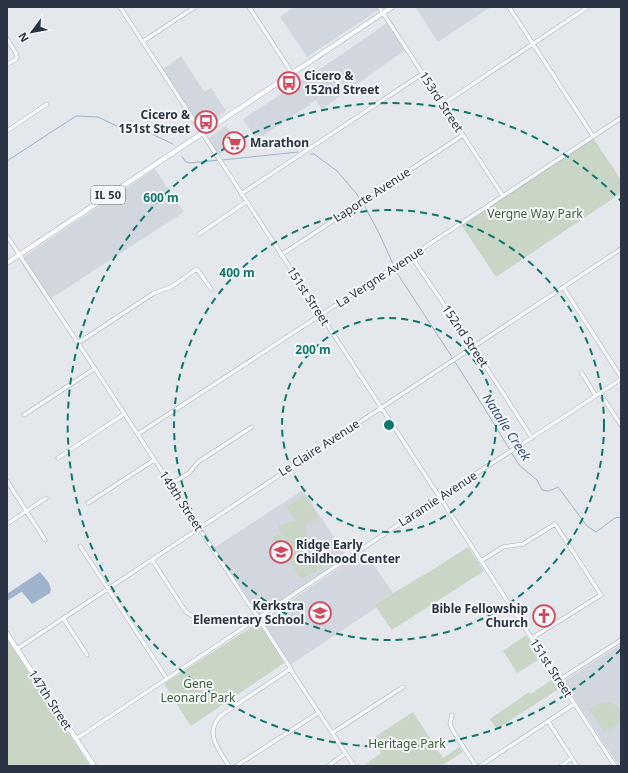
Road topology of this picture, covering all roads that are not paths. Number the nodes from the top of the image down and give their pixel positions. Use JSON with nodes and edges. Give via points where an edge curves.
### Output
{"nodes":[{"id":1,"x":120,"y":7,"type":"edge"},
{"id":2,"x":195,"y":7,"type":"edge"},
{"id":3,"x":249,"y":7,"type":"edge"},
{"id":4,"x":379,"y":7,"type":"edge"},
{"id":5,"x":392,"y":7,"type":"edge"},
{"id":6,"x":509,"y":7,"type":"edge"},
{"id":7,"x":588,"y":7,"type":"edge"},
{"id":8,"x":383,"y":13,"type":"junction"},
{"id":9,"x":7,"y":39,"type":"edge"},
{"id":10,"x":142,"y":42,"type":"junction"},
{"id":11,"x":533,"y":44,"type":"junction"},
{"id":12,"x":7,"y":65,"type":"edge"},
{"id":13,"x":292,"y":73,"type":"junction"},
{"id":14,"x":422,"y":74,"type":"junction"},
{"id":15,"x":47,"y":104,"type":"dead end"},
{"id":16,"x":443,"y":104,"type":"junction"},
{"id":17,"x":621,"y":118,"type":"edge"},
{"id":18,"x":7,"y":131,"type":"edge"},
{"id":19,"x":202,"y":134,"type":"junction"},
{"id":20,"x":463,"y":135,"type":"junction"},
{"id":21,"x":593,"y":136,"type":"junction"},
{"id":22,"x":241,"y":194,"type":"junction"},
{"id":23,"x":503,"y":196,"type":"junction"},
{"id":24,"x":246,"y":202,"type":"junction"},
{"id":25,"x":199,"y":234,"type":"dead end"},
{"id":26,"x":7,"y":236,"type":"edge"},
{"id":27,"x":621,"y":248,"type":"edge"},
{"id":28,"x":20,"y":254,"type":"junction"},
{"id":29,"x":281,"y":255,"type":"junction"},
{"id":30,"x":411,"y":256,"type":"junction"},
{"id":31,"x":7,"y":263,"type":"edge"},
{"id":32,"x":562,"y":287,"type":"junction"},
{"id":33,"x":211,"y":289,"type":"dead end"},
{"id":34,"x":321,"y":316,"type":"junction"},
{"id":35,"x":78,"y":343,"type":"junction"},
{"id":36,"x":473,"y":347,"type":"junction"},
{"id":37,"x":94,"y":369,"type":"junction"},
{"id":38,"x":581,"y":372,"type":"dead end"},
{"id":39,"x":621,"y":378,"type":"edge"},
{"id":40,"x":598,"y":394,"type":"junction"},
{"id":41,"x":381,"y":408,"type":"junction"},
{"id":42,"x":124,"y":414,"type":"junction"},
{"id":43,"x":24,"y":415,"type":"dead end"},
{"id":44,"x":621,"y":425,"type":"edge"},
{"id":45,"x":252,"y":427,"type":"dead end"},
{"id":46,"x":138,"y":434,"type":"junction"},
{"id":47,"x":532,"y":438,"type":"junction"},
{"id":48,"x":58,"y":458,"type":"dead end"},
{"id":49,"x":154,"y":460,"type":"junction"},
{"id":50,"x":7,"y":481,"type":"edge"},
{"id":51,"x":171,"y":484,"type":"junction"},
{"id":52,"x":439,"y":497,"type":"junction"},
{"id":53,"x":46,"y":498,"type":"dead end"},
{"id":54,"x":88,"y":503,"type":"dead end"},
{"id":55,"x":27,"y":511,"type":"junction"},
{"id":56,"x":7,"y":524,"type":"edge"},
{"id":57,"x":199,"y":528,"type":"junction"},
{"id":58,"x":45,"y":540,"type":"dead end"},
{"id":59,"x":80,"y":546,"type":"dead end"},
{"id":60,"x":152,"y":560,"type":"junction"},
{"id":61,"x":481,"y":561,"type":"junction"},
{"id":62,"x":107,"y":589,"type":"junction"},
{"id":63,"x":194,"y":617,"type":"dead end"},
{"id":64,"x":258,"y":617,"type":"junction"},
{"id":65,"x":63,"y":618,"type":"junction"},
{"id":66,"x":7,"y":634,"type":"edge"},
{"id":67,"x":532,"y":638,"type":"junction"},
{"id":68,"x":621,"y":640,"type":"edge"},
{"id":69,"x":17,"y":649,"type":"junction"},
{"id":70,"x":87,"y":655,"type":"dead end"},
{"id":71,"x":290,"y":669,"type":"junction"},
{"id":72,"x":166,"y":679,"type":"junction"},
{"id":73,"x":559,"y":680,"type":"junction"},
{"id":74,"x":402,"y":687,"type":"dead end"},
{"id":75,"x":574,"y":704,"type":"junction"},
{"id":76,"x":318,"y":712,"type":"junction"},
{"id":77,"x":452,"y":715,"type":"dead end"},
{"id":78,"x":548,"y":721,"type":"junction"},
{"id":79,"x":332,"y":733,"type":"junction"},
{"id":80,"x":76,"y":740,"type":"junction"},
{"id":81,"x":346,"y":753,"type":"junction"},
{"id":82,"x":572,"y":758,"type":"junction"},
{"id":83,"x":94,"y":766,"type":"edge"},
{"id":84,"x":229,"y":766,"type":"edge"},
{"id":85,"x":236,"y":766,"type":"edge"},
{"id":86,"x":328,"y":766,"type":"edge"},
{"id":87,"x":354,"y":766,"type":"edge"},
{"id":88,"x":476,"y":766,"type":"edge"},
{"id":89,"x":480,"y":766,"type":"edge"},
{"id":90,"x":561,"y":766,"type":"edge"},
{"id":91,"x":577,"y":766,"type":"edge"},
{"id":92,"x":615,"y":766,"type":"edge"}],
"edges":[{"from":1,"to":10,"type":"street","name":"151st Street"},
{"from":2,"to":10,"type":"street"},
{"from":3,"to":13,"type":"street"},
{"from":4,"to":8,"type":"street","name":"153rd Street"},
{"from":5,"to":8,"type":"main road","number":"IL 50"},
{"from":6,"to":11,"type":"street"},
{"from":7,"to":11,"type":"street"},
{"from":8,"to":13,"type":"main road","number":"IL 50"},
{"from":8,"to":14,"type":"street","name":"153rd Street"},
{"from":9,"to":12,"type":"street","via":[[17,57]]},
{"from":10,"to":19,"type":"street","name":"151st Street"},
{"from":11,"to":16,"type":"street"},
{"from":11,"to":21,"type":"street"},
{"from":13,"to":19,"type":"main road","number":"IL 50"},
{"from":14,"to":16,"type":"street","name":"153rd Street"},
{"from":14,"to":22,"type":"street"},
{"from":15,"to":18,"type":"street"},
{"from":16,"to":20,"type":"street","name":"153rd Street"},
{"from":17,"to":21,"type":"street","name":"La Vergne Avenue"},
{"from":19,"to":22,"type":"street","name":"151st Street"},
{"from":19,"to":28,"type":"main road","number":"IL 50"},
{"from":20,"to":23,"type":"street","name":"153rd Street"},
{"from":20,"to":29,"type":"street","name":"Laporte Avenue"},
{"from":21,"to":23,"type":"street","name":"La Vergne Avenue"},
{"from":22,"to":24,"type":"street","name":"151st Street"},
{"from":23,"to":30,"type":"street","name":"La Vergne Avenue"},
{"from":24,"to":25,"type":"street"},
{"from":24,"to":29,"type":"street","name":"151st Street"},
{"from":26,"to":28,"type":"street","name":"149th Street"},
{"from":27,"to":32,"type":"street","name":"Le Claire Avenue"},
{"from":28,"to":31,"type":"main road","number":"IL 50"},
{"from":28,"to":35,"type":"street","name":"149th Street"},
{"from":29,"to":34,"type":"street","name":"151st Street"},
{"from":30,"to":34,"type":"street","name":"La Vergne Avenue"},
{"from":30,"to":36,"type":"street","name":"152nd Street"},
{"from":32,"to":36,"type":"street","name":"Le Claire Avenue"},
{"from":32,"to":39,"type":"street"},
{"from":33,"to":35,"type":"street","via":[[198,270],[171,287],[154,293]]},
{"from":34,"to":41,"type":"street","name":"151st Street"},
{"from":34,"to":46,"type":"street","name":"La Vergne Avenue"},
{"from":35,"to":37,"type":"street","name":"149th Street"},
{"from":36,"to":41,"type":"street","name":"Le Claire Avenue"},
{"from":36,"to":47,"type":"street","name":"152nd Street"},
{"from":37,"to":42,"type":"street","name":"149th Street"},
{"from":37,"to":43,"type":"street"},
{"from":38,"to":40,"type":"street"},
{"from":39,"to":40,"type":"street","name":"Laramie Avenue"},
{"from":40,"to":44,"type":"street"},
{"from":40,"to":47,"type":"street","name":"Laramie Avenue"},
{"from":41,"to":52,"type":"street","name":"151st Street"},
{"from":41,"to":57,"type":"street","name":"Le Claire Avenue"},
{"from":42,"to":46,"type":"street","name":"149th Street"},
{"from":42,"to":48,"type":"street"},
{"from":45,"to":51,"type":"street","via":[[198,462],[189,473]]},
{"from":46,"to":49,"type":"street","name":"149th Street"},
{"from":47,"to":52,"type":"street","name":"Laramie Avenue"},
{"from":49,"to":51,"type":"street","name":"149th Street"},
{"from":49,"to":54,"type":"street"},
{"from":50,"to":55,"type":"street"},
{"from":51,"to":57,"type":"street","name":"149th Street"},
{"from":52,"to":61,"type":"street","name":"151st Street"},
{"from":52,"to":64,"type":"street","name":"Laramie Avenue"},
{"from":53,"to":55,"type":"street"},
{"from":55,"to":56,"type":"street"},
{"from":55,"to":58,"type":"street"},
{"from":57,"to":60,"type":"street","name":"Le Claire Avenue"},
{"from":57,"to":64,"type":"street","name":"149th Street"},
{"from":59,"to":62,"type":"street"},
{"from":60,"to":62,"type":"street","name":"Le Claire Avenue"},
{"from":60,"to":63,"type":"street","via":[[186,612]]},
{"from":61,"to":67,"type":"street","name":"151st Street"},
{"from":61,"to":67,"type":"street","via":[[503,547],[523,544],[555,524],[601,595]]},
{"from":62,"to":65,"type":"street","name":"Le Claire Avenue"},
{"from":62,"to":72,"type":"street"},
{"from":64,"to":71,"type":"street","name":"149th Street"},
{"from":64,"to":72,"type":"street","name":"Laramie Avenue"},
{"from":65,"to":69,"type":"street","name":"Le Claire Avenue"},
{"from":65,"to":70,"type":"street"},
{"from":66,"to":69,"type":"main road","name":"147th Street"},
{"from":67,"to":73,"type":"street","name":"151st Street"},
{"from":68,"to":73,"type":"street"},
{"from":69,"to":80,"type":"main road","name":"147th Street"},
{"from":71,"to":76,"type":"street","name":"149th Street"},
{"from":71,"to":84,"type":"street","via":[[218,719],[213,737]]},
{"from":72,"to":80,"type":"street","name":"Laramie Avenue"},
{"from":73,"to":75,"type":"street","name":"151st Street"},
{"from":74,"to":79,"type":"street"},
{"from":75,"to":78,"type":"street"},
{"from":75,"to":92,"type":"street","name":"151st Street"},
{"from":76,"to":79,"type":"street","name":"149th Street"},
{"from":76,"to":85,"type":"street"},
{"from":77,"to":88,"type":"street","via":[[450,724],[453,731]]},
{"from":78,"to":82,"type":"street"},
{"from":78,"to":89,"type":"street"},
{"from":79,"to":81,"type":"street","name":"149th Street"},
{"from":80,"to":83,"type":"main road","name":"147th Street"},
{"from":81,"to":86,"type":"street"},
{"from":81,"to":87,"type":"street","name":"149th Street"},
{"from":82,"to":90,"type":"street"},
{"from":82,"to":91,"type":"street"}]}
